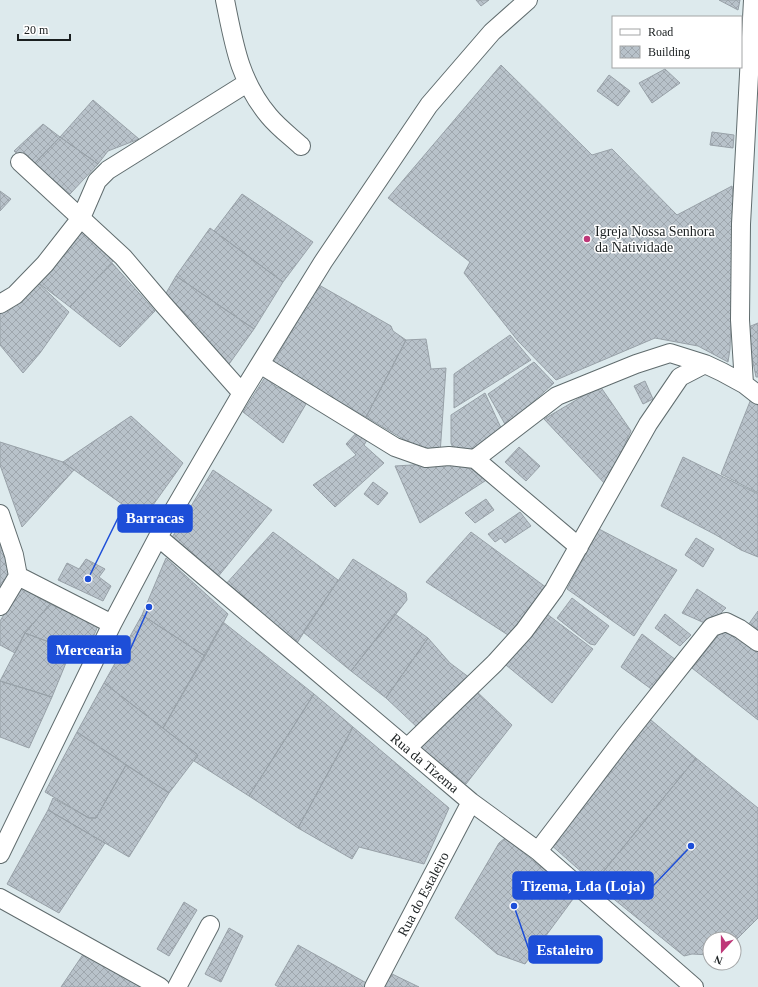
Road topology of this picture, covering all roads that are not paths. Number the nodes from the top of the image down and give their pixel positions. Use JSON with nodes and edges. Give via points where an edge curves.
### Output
{"nodes":[{"id":1,"x":225,"y":0,"type":"edge"},
{"id":2,"x":528,"y":0,"type":"edge"},
{"id":3,"x":753,"y":0,"type":"edge"},
{"id":4,"x":754,"y":59,"type":"edge"},
{"id":5,"x":247,"y":83,"type":"junction"},
{"id":6,"x":301,"y":146,"type":"dead end"},
{"id":7,"x":20,"y":162,"type":"dead end"},
{"id":8,"x":750,"y":181,"type":"edge"},
{"id":9,"x":81,"y":218,"type":"junction"},
{"id":10,"x":0,"y":304,"type":"edge"},
{"id":11,"x":260,"y":364,"type":"junction"},
{"id":12,"x":705,"y":364,"type":"junction"},
{"id":13,"x":744,"y":384,"type":"junction"},
{"id":14,"x":242,"y":393,"type":"junction"},
{"id":15,"x":758,"y":395,"type":"edge"},
{"id":16,"x":475,"y":459,"type":"junction"},
{"id":17,"x":0,"y":514,"type":"edge"},
{"id":18,"x":158,"y":537,"type":"junction"},
{"id":19,"x":579,"y":547,"type":"junction"},
{"id":20,"x":18,"y":576,"type":"junction"},
{"id":21,"x":0,"y":606,"type":"edge"},
{"id":22,"x":112,"y":624,"type":"junction"},
{"id":23,"x":758,"y":642,"type":"edge"},
{"id":24,"x":406,"y":748,"type":"junction"},
{"id":25,"x":471,"y":802,"type":"junction"},
{"id":26,"x":538,"y":851,"type":"junction"},
{"id":27,"x":0,"y":854,"type":"edge"},
{"id":28,"x":0,"y":898,"type":"edge"},
{"id":29,"x":210,"y":925,"type":"dead end"},
{"id":30,"x":160,"y":987,"type":"edge"},
{"id":31,"x":177,"y":987,"type":"edge"},
{"id":32,"x":374,"y":987,"type":"edge"},
{"id":33,"x":694,"y":987,"type":"edge"}],
"edges":[{"from":1,"to":5,"type":"street","via":[[235,52]]},
{"from":2,"to":11,"type":"street","via":[[492,32],[429,105],[323,262]]},
{"from":3,"to":4,"type":"street"},
{"from":4,"to":8,"type":"street"},
{"from":5,"to":6,"type":"street","via":[[270,118]]},
{"from":5,"to":9,"type":"street","via":[[108,170],[97,181]]},
{"from":7,"to":9,"type":"street"},
{"from":8,"to":13,"type":"street","via":[[740,320]]},
{"from":9,"to":10,"type":"street","via":[[45,264],[15,295]]},
{"from":9,"to":14,"type":"street","via":[[122,257]]},
{"from":11,"to":14,"type":"street"},
{"from":11,"to":16,"type":"street","via":[[395,447],[426,458],[449,456]]},
{"from":12,"to":13,"type":"street"},
{"from":12,"to":16,"type":"street","via":[[670,353],[557,396]]},
{"from":12,"to":19,"type":"street","via":[[680,377],[648,424]]},
{"from":13,"to":15,"type":"street"},
{"from":14,"to":18,"type":"street"},
{"from":16,"to":19,"type":"street"},
{"from":17,"to":20,"type":"street","via":[[14,555]]},
{"from":18,"to":22,"type":"street"},
{"from":18,"to":24,"type":"street","name":"Rua da Tizema"},
{"from":19,"to":24,"type":"street","via":[[554,590],[524,631],[495,663]]},
{"from":20,"to":21,"type":"street"},
{"from":20,"to":22,"type":"street"},
{"from":22,"to":27,"type":"street"},
{"from":23,"to":26,"type":"street","via":[[726,622],[712,627]]},
{"from":24,"to":25,"type":"street","name":"Rua da Tizema"},
{"from":25,"to":26,"type":"street","name":"Rua da Tizema"},
{"from":25,"to":32,"type":"street","name":"Rua do Estaleiro"},
{"from":26,"to":33,"type":"street","name":"Rua da Tizema"},
{"from":28,"to":30,"type":"street"},
{"from":29,"to":31,"type":"street"}]}
